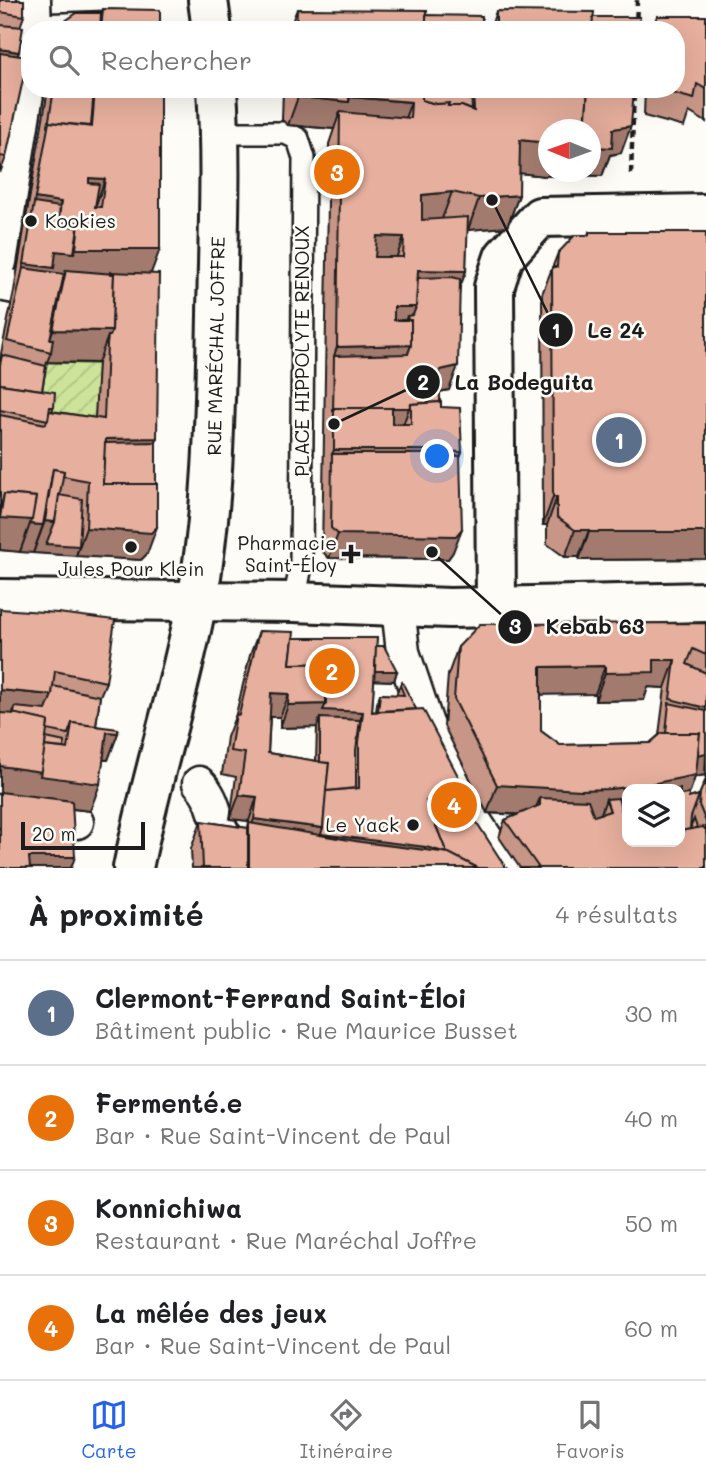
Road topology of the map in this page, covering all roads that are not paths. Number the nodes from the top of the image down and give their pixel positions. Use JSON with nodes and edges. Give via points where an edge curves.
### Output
{"nodes":[{"id":1,"x":34,"y":0,"type":"edge"},
{"id":2,"x":208,"y":0,"type":"edge"},
{"id":3,"x":35,"y":21,"type":"edge"},
{"id":4,"x":211,"y":21,"type":"edge"},
{"id":5,"x":25,"y":98,"type":"edge"},
{"id":6,"x":217,"y":98,"type":"edge"},
{"id":7,"x":220,"y":133,"type":"junction"},
{"id":8,"x":5,"y":201,"type":"edge"},
{"id":9,"x":706,"y":214,"type":"edge"},
{"id":10,"x":5,"y":278,"type":"edge"},
{"id":11,"x":0,"y":599,"type":"edge"},
{"id":12,"x":197,"y":601,"type":"junction"},
{"id":13,"x":294,"y":602,"type":"junction"},
{"id":14,"x":706,"y":603,"type":"edge"},
{"id":15,"x":496,"y":606,"type":"junction"},
{"id":16,"x":398,"y":607,"type":"junction"},
{"id":17,"x":199,"y":783,"type":"dead end"},
{"id":18,"x":0,"y":811,"type":"edge"},
{"id":19,"x":77,"y":822,"type":"dead end"},
{"id":20,"x":274,"y":853,"type":"edge"},
{"id":21,"x":133,"y":868,"type":"edge"},
{"id":22,"x":506,"y":868,"type":"edge"}],
"edges":[{"from":1,"to":3,"type":"street"},
{"from":2,"to":4,"type":"street"},
{"from":5,"to":8,"type":"street"},
{"from":6,"to":7,"type":"street","name":"RUE MARÉCHAL JOFFRE"},
{"from":7,"to":12,"type":"street","name":"RUE MARÉCHAL JOFFRE","via":[[214,452],[210,518]]},
{"from":7,"to":13,"type":"lane","name":"PLACE HIPPOLYTE RENOUX","via":[[286,133],[298,139],[304,158],[301,566]]},
{"from":8,"to":10,"type":"street"},
{"from":9,"to":15,"type":"street","via":[[540,217],[505,257],[494,287]]},
{"from":11,"to":12,"type":"street"},
{"from":12,"to":13,"type":"street"},
{"from":12,"to":21,"type":"street","name":"RUE MARÉCHAL JOFFRE"},
{"from":13,"to":16,"type":"street"},
{"from":14,"to":15,"type":"street"},
{"from":15,"to":16,"type":"street"},
{"from":16,"to":22,"type":"street","via":[[403,652],[427,724],[472,817]]},
{"from":17,"to":20,"type":"street","via":[[222,834],[232,845]]},
{"from":18,"to":19,"type":"street"}]}
